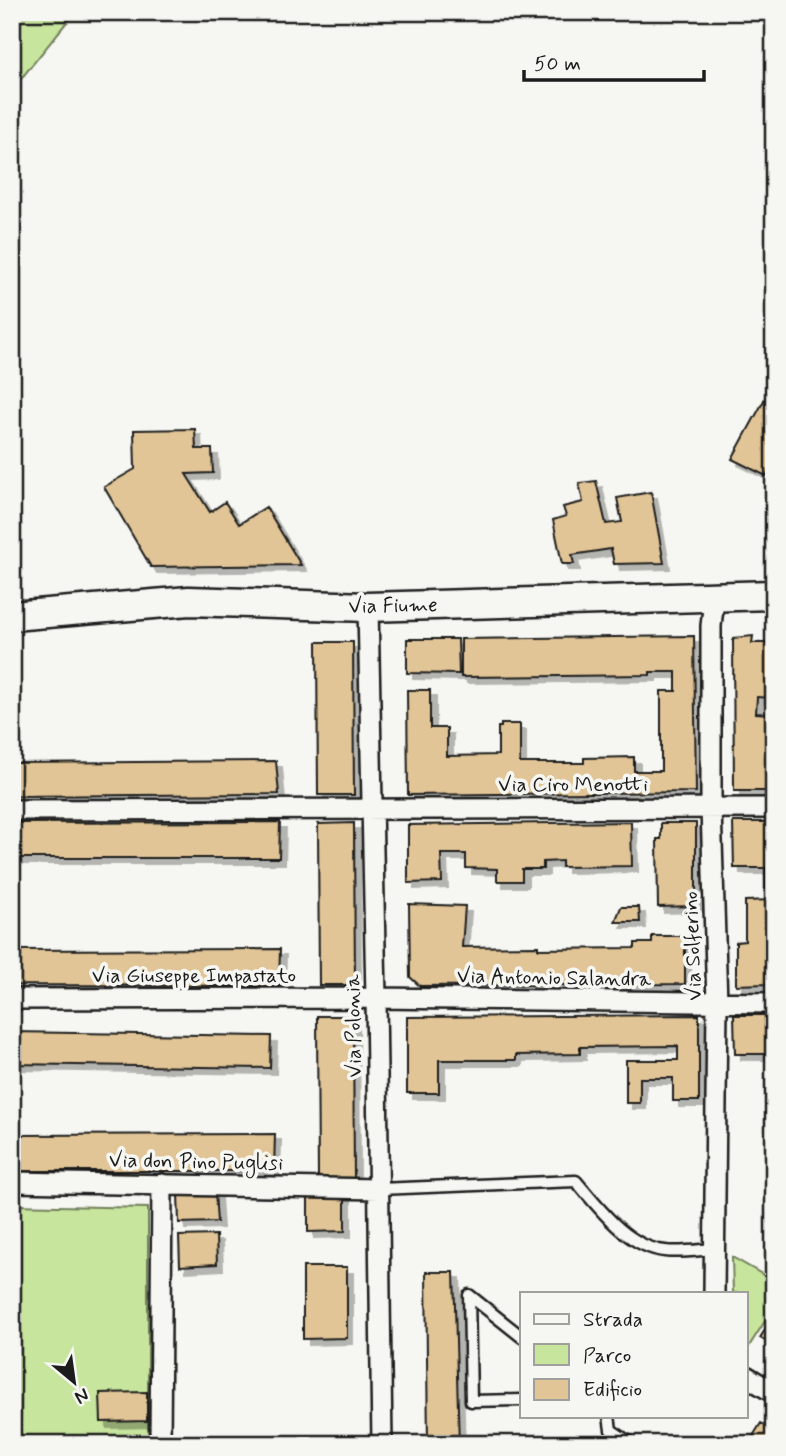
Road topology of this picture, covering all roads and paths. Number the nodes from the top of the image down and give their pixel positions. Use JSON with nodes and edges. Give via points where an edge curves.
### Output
{"nodes":[{"id":1,"x":774,"y":595,"type":"edge"},
{"id":2,"x":715,"y":598,"type":"junction"},
{"id":3,"x":368,"y":607,"type":"junction"},
{"id":4,"x":12,"y":616,"type":"edge"},
{"id":5,"x":372,"y":808,"type":"junction"},
{"id":6,"x":711,"y":808,"type":"junction"},
{"id":7,"x":774,"y":808,"type":"edge"},
{"id":8,"x":12,"y":810,"type":"edge"},
{"id":9,"x":376,"y":998,"type":"junction"},
{"id":10,"x":12,"y":999,"type":"edge"},
{"id":11,"x":717,"y":1003,"type":"junction"},
{"id":12,"x":774,"y":1003,"type":"edge"},
{"id":13,"x":12,"y":1182,"type":"edge"},
{"id":14,"x":162,"y":1184,"type":"junction"},
{"id":15,"x":379,"y":1189,"type":"junction"},
{"id":16,"x":714,"y":1249,"type":"junction"},
{"id":17,"x":714,"y":1292,"type":"edge"},
{"id":18,"x":520,"y":1334,"type":"edge"},
{"id":19,"x":748,"y":1377,"type":"edge"},
{"id":20,"x":774,"y":1393,"type":"edge"},
{"id":21,"x":520,"y":1400,"type":"edge"},
{"id":22,"x":609,"y":1418,"type":"edge"},
{"id":23,"x":160,"y":1444,"type":"edge"},
{"id":24,"x":382,"y":1444,"type":"edge"},
{"id":25,"x":632,"y":1444,"type":"edge"}],
"edges":[{"from":1,"to":2,"type":"main road","name":"Via Fiume"},
{"from":2,"to":3,"type":"main road","name":"Via Fiume"},
{"from":2,"to":6,"type":"street","name":"Via Solferino"},
{"from":3,"to":4,"type":"main road","name":"Via Fiume","via":[[189,601]]},
{"from":3,"to":5,"type":"street","name":"Via Polonia"},
{"from":5,"to":6,"type":"street","name":"Via Ciro Menotti"},
{"from":5,"to":8,"type":"street","name":"Via Ciro Menotti"},
{"from":5,"to":9,"type":"street","name":"Via Polonia"},
{"from":6,"to":7,"type":"street","name":"Via Ciro Menotti"},
{"from":6,"to":11,"type":"street","name":"Via Solferino"},
{"from":9,"to":10,"type":"street","name":"Via Giuseppe Impastato"},
{"from":9,"to":11,"type":"street","name":"Via Antonio Salandra"},
{"from":9,"to":15,"type":"street","name":"Via Polonia"},
{"from":11,"to":12,"type":"street","name":"Via Antonio Salandra"},
{"from":11,"to":16,"type":"street","name":"Via Solferino"},
{"from":13,"to":14,"type":"street","name":"Via don Pino Puglisi"},
{"from":14,"to":15,"type":"street","name":"Via don Pino Puglisi"},
{"from":14,"to":23,"type":"street"},
{"from":15,"to":16,"type":"lane","via":[[576,1181],[629,1238],[664,1251]]},
{"from":15,"to":24,"type":"street","name":"Via Polonia"},
{"from":16,"to":17,"type":"street","name":"Via Solferino"},
{"from":18,"to":21,"type":"lane","via":[[468,1295],[471,1401]]},
{"from":19,"to":20,"type":"street"},
{"from":22,"to":25,"type":"lane","via":[[611,1430]]}]}
